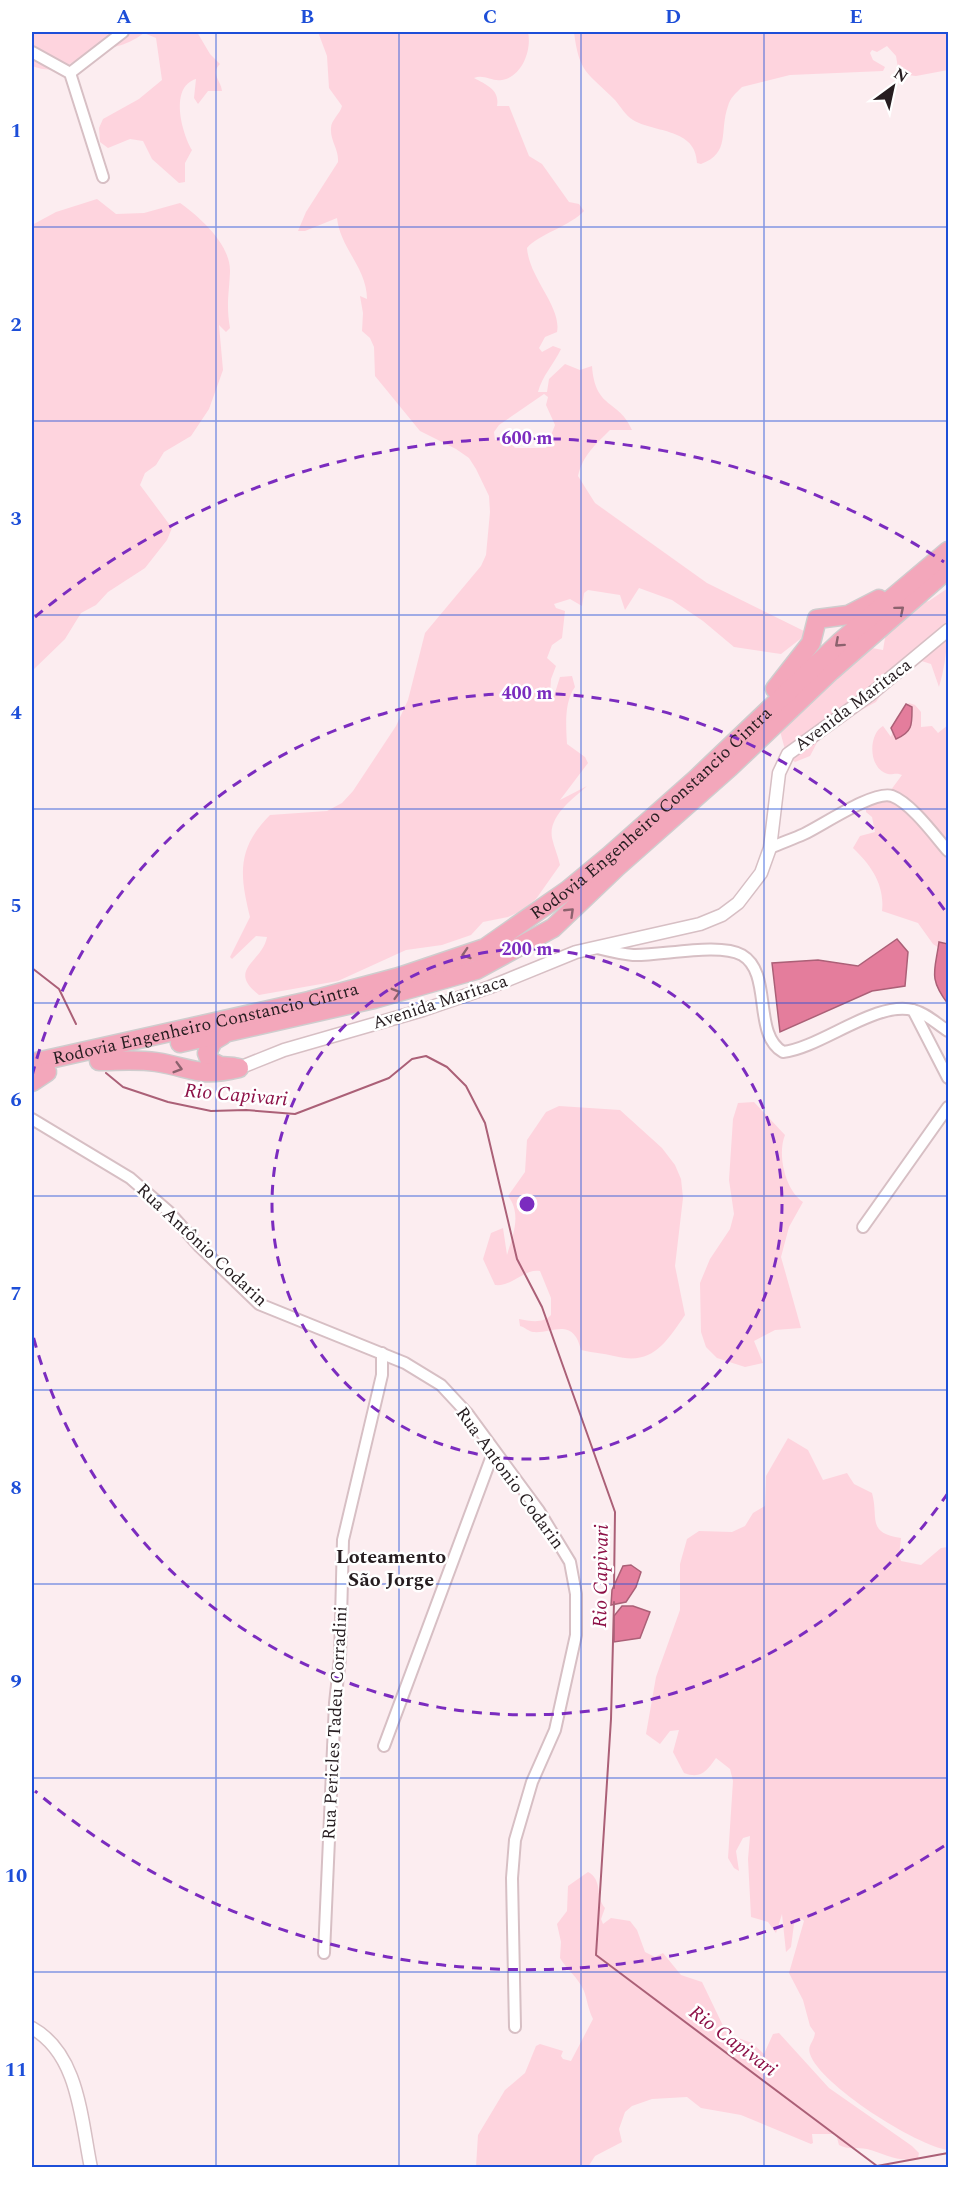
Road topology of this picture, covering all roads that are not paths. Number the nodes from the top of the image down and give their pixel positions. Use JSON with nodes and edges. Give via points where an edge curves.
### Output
{"nodes":[{"id":1,"x":123,"y":32,"type":"edge"},
{"id":2,"x":32,"y":52,"type":"edge"},
{"id":3,"x":70,"y":73,"type":"junction"},
{"id":4,"x":103,"y":177,"type":"dead end"},
{"id":5,"x":948,"y":551,"type":"edge"},
{"id":6,"x":947,"y":571,"type":"edge"},
{"id":7,"x":919,"y":574,"type":"junction"},
{"id":8,"x":948,"y":630,"type":"edge"},
{"id":9,"x":751,"y":727,"type":"junction"},
{"id":10,"x":770,"y":848,"type":"junction"},
{"id":11,"x":948,"y":851,"type":"edge"},
{"id":12,"x":597,"y":948,"type":"junction"},
{"id":13,"x":913,"y":1010,"type":"junction"},
{"id":14,"x":948,"y":1031,"type":"edge"},
{"id":15,"x":226,"y":1033,"type":"junction"},
{"id":16,"x":99,"y":1061,"type":"junction"},
{"id":17,"x":239,"y":1068,"type":"junction"},
{"id":18,"x":35,"y":1073,"type":"edge"},
{"id":19,"x":948,"y":1078,"type":"edge"},
{"id":20,"x":948,"y":1107,"type":"edge"},
{"id":21,"x":32,"y":1119,"type":"edge"},
{"id":22,"x":864,"y":1227,"type":"dead end"},
{"id":23,"x":382,"y":1353,"type":"junction"},
{"id":24,"x":494,"y":1453,"type":"junction"},
{"id":25,"x":384,"y":1746,"type":"dead end"},
{"id":26,"x":324,"y":1953,"type":"dead end"},
{"id":27,"x":514,"y":2027,"type":"dead end"},
{"id":28,"x":32,"y":2028,"type":"edge"},
{"id":29,"x":91,"y":2168,"type":"edge"}],
"edges":[{"from":1,"to":3,"type":"street"},
{"from":2,"to":3,"type":"street"},
{"from":3,"to":4,"type":"street"},
{"from":5,"to":7,"type":"highway","name":"Rodovia Engenheiro Constancio Cintra"},
{"from":15,"to":6,"type":"highway","name":"Rodovia Engenheiro Constancio Cintra","one_way":true,"via":[[374,999],[476,970],[553,928],[831,670]]},
{"from":7,"to":9,"type":"highway","name":"Rodovia Engenheiro Constancio Cintra","one_way":true,"via":[[832,649]]},
{"from":7,"to":9,"type":"highway","via":[[848,615],[817,620],[811,643]]},
{"from":8,"to":10,"type":"street","name":"Avenida Maritaca","via":[[871,694],[788,754],[779,773]]},
{"from":9,"to":18,"type":"highway","name":"Rodovia Engenheiro Constancio Cintra","one_way":true,"via":[[609,856],[485,948],[399,977]]},
{"from":10,"to":11,"type":"street","via":[[886,795],[911,810]]},
{"from":10,"to":12,"type":"street","name":"Avenida Maritaca","via":[[761,873],[738,903],[722,915],[700,924]]},
{"from":12,"to":13,"type":"street","via":[[633,955],[708,951],[742,955],[755,969],[770,1042],[783,1052],[884,1011]]},
{"from":12,"to":17,"type":"street","name":"Avenida Maritaca","via":[[576,952],[423,1010],[284,1050]]},
{"from":13,"to":14,"type":"street"},
{"from":13,"to":19,"type":"street"},
{"from":15,"to":16,"type":"highway","name":"Rodovia Engenheiro Constancio Cintra"},
{"from":15,"to":17,"type":"highway","via":[[213,1041],[207,1053],[210,1061],[220,1066]]},
{"from":16,"to":17,"type":"highway","one_way":true,"via":[[156,1062],[213,1074]]},
{"from":16,"to":18,"type":"highway","name":"Rodovia Engenheiro Constancio Cintra"},
{"from":20,"to":22,"type":"street"},
{"from":21,"to":23,"type":"street","name":"Rua Antônio Codarin","via":[[130,1178],[259,1304]]},
{"from":23,"to":24,"type":"street","name":"Rua Antonio Codarin","via":[[424,1372],[441,1385],[467,1413]]},
{"from":23,"to":26,"type":"street","name":"Rua Pericles Tadeu Corradini","via":[[382,1375],[343,1540]]},
{"from":24,"to":25,"type":"street"},
{"from":24,"to":27,"type":"street","name":"Rua Antonio Codarin","via":[[539,1511],[570,1562],[576,1594],[576,1635],[555,1730],[532,1782],[515,1840]]},
{"from":28,"to":29,"type":"street","via":[[69,2067]]}]}
